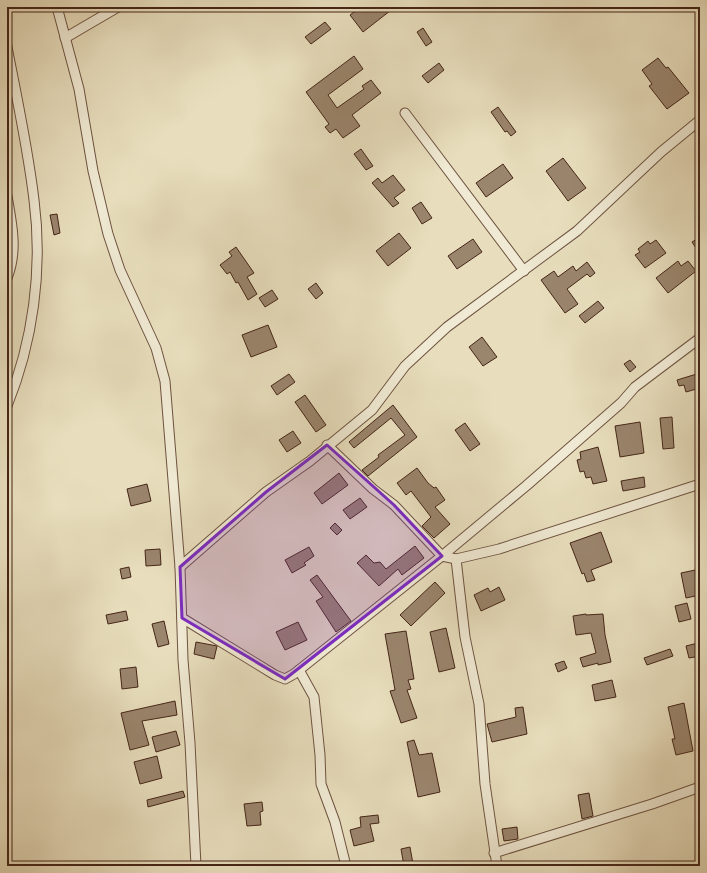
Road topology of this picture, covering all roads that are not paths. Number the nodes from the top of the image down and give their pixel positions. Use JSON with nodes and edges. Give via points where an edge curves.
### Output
{"nodes":[{"id":1,"x":57,"y":7,"type":"edge"},
{"id":2,"x":118,"y":7,"type":"edge"},
{"id":3,"x":65,"y":38,"type":"junction"},
{"id":4,"x":7,"y":47,"type":"edge"},
{"id":5,"x":405,"y":113,"type":"dead end"},
{"id":6,"x":700,"y":120,"type":"edge"},
{"id":7,"x":7,"y":196,"type":"edge"},
{"id":8,"x":524,"y":271,"type":"junction"},
{"id":9,"x":7,"y":278,"type":"edge"},
{"id":10,"x":700,"y":338,"type":"edge"},
{"id":11,"x":7,"y":406,"type":"edge"},
{"id":12,"x":327,"y":445,"type":"junction"},
{"id":13,"x":700,"y":484,"type":"edge"},
{"id":14,"x":442,"y":556,"type":"junction"},
{"id":15,"x":456,"y":559,"type":"junction"},
{"id":16,"x":180,"y":567,"type":"junction"},
{"id":17,"x":182,"y":618,"type":"junction"},
{"id":18,"x":298,"y":670,"type":"junction"},
{"id":19,"x":700,"y":787,"type":"edge"},
{"id":20,"x":494,"y":853,"type":"junction"},
{"id":21,"x":196,"y":866,"type":"edge"},
{"id":22,"x":346,"y":866,"type":"edge"},
{"id":23,"x":497,"y":866,"type":"edge"}],
"edges":[{"from":1,"to":3,"type":"street"},
{"from":2,"to":3,"type":"street"},
{"from":3,"to":16,"type":"street","via":[[79,89],[93,171],[108,234],[120,270],[156,348],[165,381]]},
{"from":4,"to":11,"type":"street","via":[[34,201],[37,251],[27,346],[18,380]]},
{"from":5,"to":8,"type":"street"},
{"from":6,"to":8,"type":"street","via":[[661,152],[589,222]]},
{"from":7,"to":9,"type":"street","via":[[14,247]]},
{"from":8,"to":12,"type":"street","via":[[470,309],[435,338],[404,366],[372,410]]},
{"from":10,"to":14,"type":"street","via":[[635,387],[621,403]]},
{"from":12,"to":14,"type":"street","via":[[373,489],[394,505]]},
{"from":12,"to":16,"type":"street","via":[[310,461],[266,492]]},
{"from":13,"to":15,"type":"street","via":[[499,549]]},
{"from":14,"to":15,"type":"street"},
{"from":14,"to":18,"type":"street"},
{"from":15,"to":20,"type":"street","via":[[465,638],[479,704],[485,784]]},
{"from":16,"to":17,"type":"street"},
{"from":17,"to":18,"type":"street","via":[[275,676],[285,679]]},
{"from":17,"to":21,"type":"street"},
{"from":18,"to":22,"type":"street","via":[[314,697],[321,784],[335,822]]},
{"from":19,"to":20,"type":"street"},
{"from":20,"to":23,"type":"street"}]}
